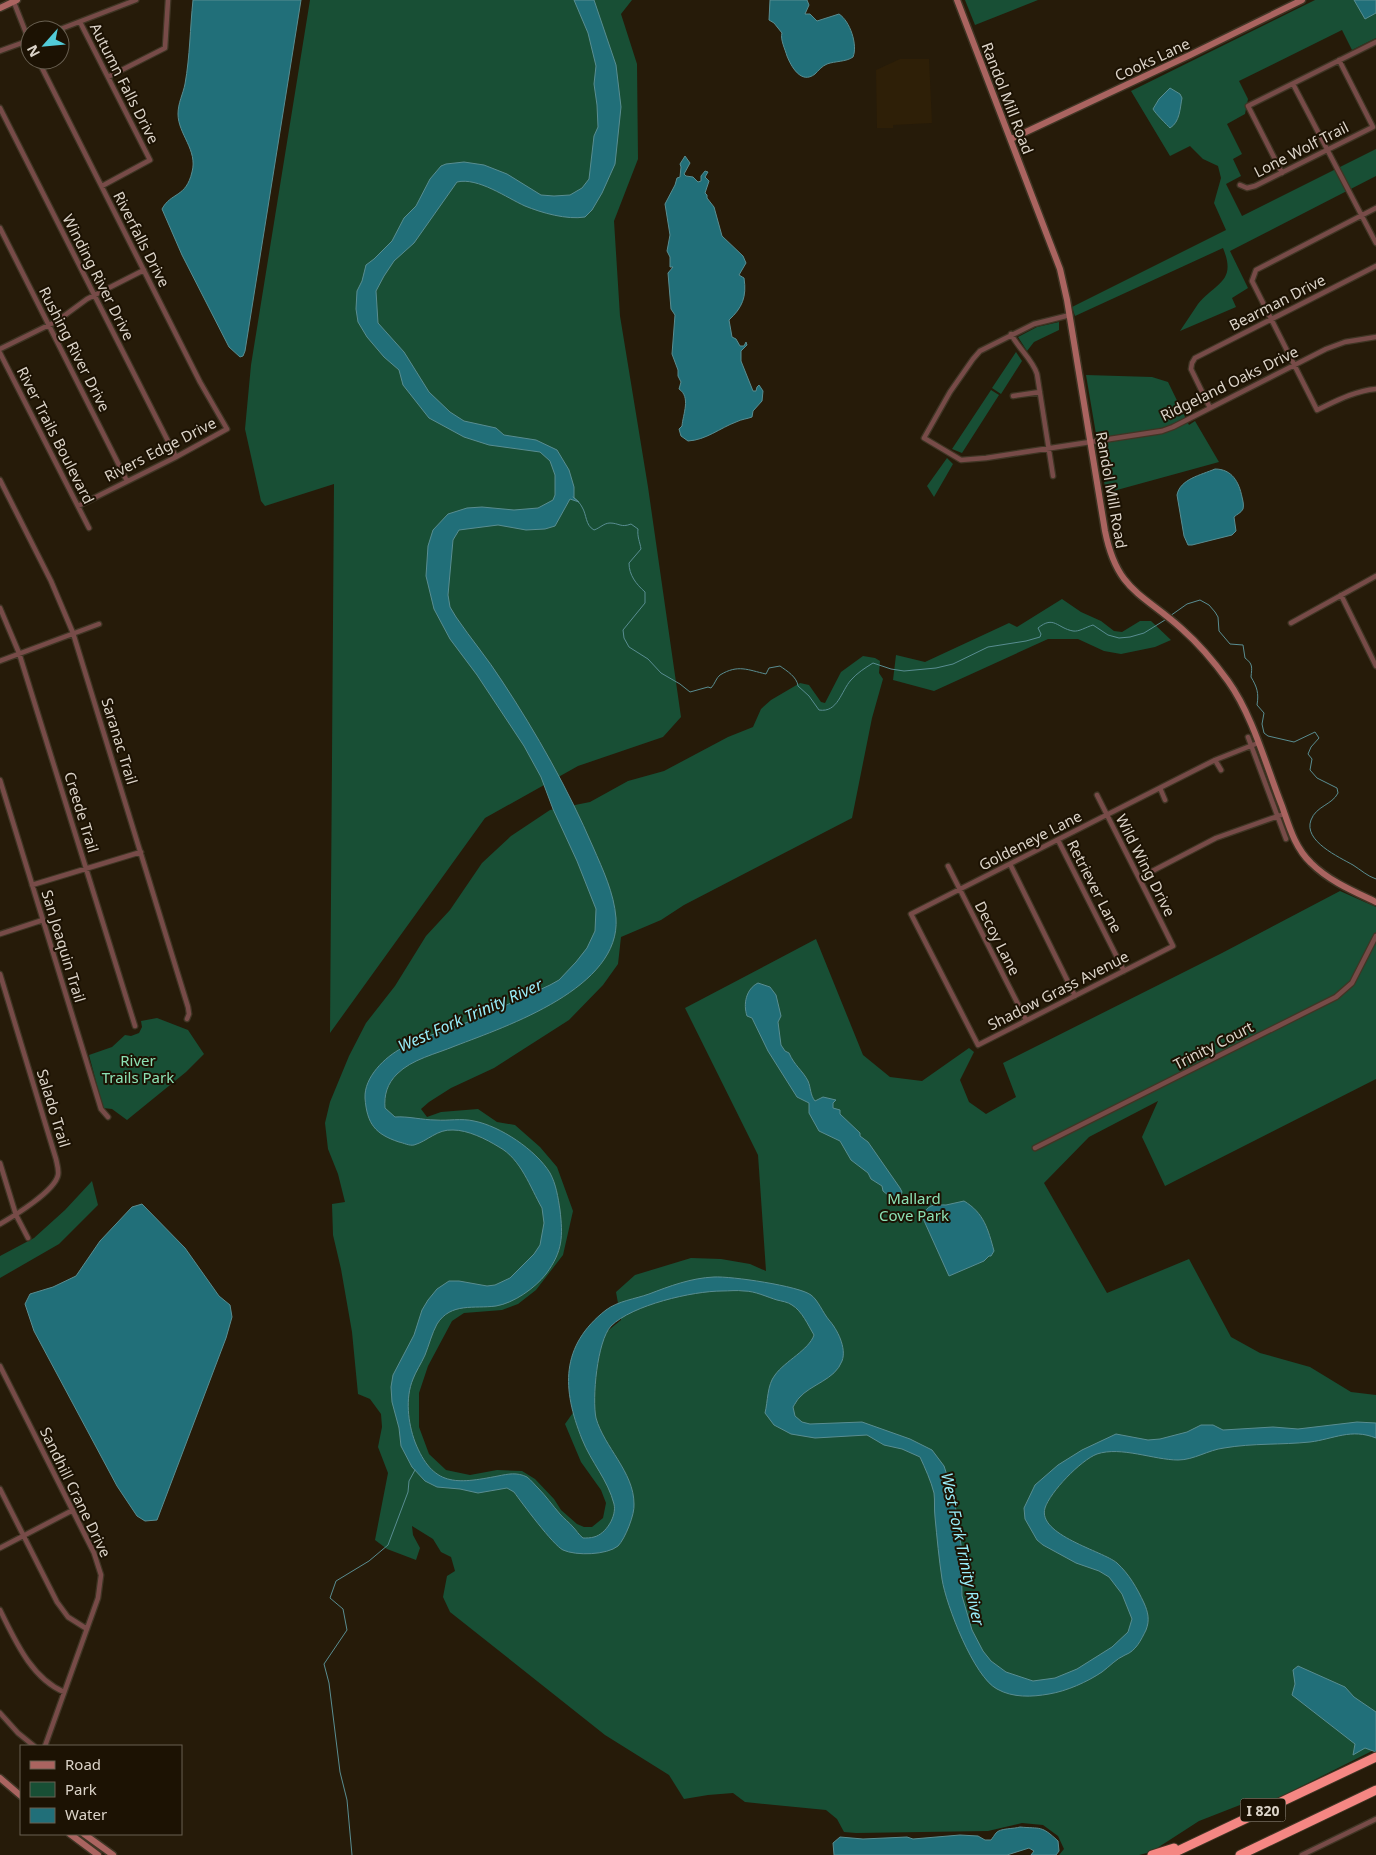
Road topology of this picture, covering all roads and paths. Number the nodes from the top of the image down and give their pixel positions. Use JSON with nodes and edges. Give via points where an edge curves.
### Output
{"nodes":[{"id":1,"x":15,"y":0,"type":"edge"},
{"id":2,"x":136,"y":0,"type":"edge"},
{"id":3,"x":168,"y":0,"type":"edge"},
{"id":4,"x":957,"y":0,"type":"edge"},
{"id":5,"x":1302,"y":0,"type":"edge"},
{"id":6,"x":0,"y":8,"type":"edge"},
{"id":7,"x":22,"y":20,"type":"edge"},
{"id":8,"x":80,"y":22,"type":"junction"},
{"id":9,"x":70,"y":26,"type":"edge"},
{"id":10,"x":1376,"y":42,"type":"edge"},
{"id":11,"x":20,"y":44,"type":"edge"},
{"id":12,"x":0,"y":51,"type":"edge"},
{"id":13,"x":1339,"y":60,"type":"junction"},
{"id":14,"x":43,"y":70,"type":"edge"},
{"id":15,"x":108,"y":77,"type":"junction"},
{"id":16,"x":1293,"y":84,"type":"junction"},
{"id":17,"x":0,"y":108,"type":"edge"},
{"id":18,"x":1011,"y":139,"type":"junction"},
{"id":19,"x":1328,"y":150,"type":"junction"},
{"id":20,"x":1282,"y":173,"type":"junction"},
{"id":21,"x":1240,"y":185,"type":"dead end"},
{"id":22,"x":102,"y":186,"type":"junction"},
{"id":23,"x":1376,"y":208,"type":"edge"},
{"id":24,"x":1362,"y":216,"type":"junction"},
{"id":25,"x":0,"y":228,"type":"edge"},
{"id":26,"x":1376,"y":243,"type":"edge"},
{"id":27,"x":1376,"y":266,"type":"edge"},
{"id":28,"x":144,"y":270,"type":"junction"},
{"id":29,"x":95,"y":295,"type":"junction"},
{"id":30,"x":1070,"y":315,"type":"junction"},
{"id":31,"x":1272,"y":320,"type":"junction"},
{"id":32,"x":49,"y":325,"type":"junction"},
{"id":33,"x":1011,"y":334,"type":"junction"},
{"id":34,"x":1376,"y":337,"type":"edge"},
{"id":35,"x":0,"y":349,"type":"edge"},
{"id":36,"x":0,"y":353,"type":"edge"},
{"id":37,"x":1295,"y":365,"type":"junction"},
{"id":38,"x":1376,"y":389,"type":"edge"},
{"id":39,"x":1040,"y":392,"type":"junction"},
{"id":40,"x":1013,"y":396,"type":"dead end"},
{"id":41,"x":1210,"y":408,"type":"junction"},
{"id":42,"x":227,"y":429,"type":"joint"},
{"id":43,"x":1091,"y":442,"type":"junction"},
{"id":44,"x":1049,"y":448,"type":"junction"},
{"id":45,"x":176,"y":457,"type":"junction"},
{"id":46,"x":1053,"y":476,"type":"dead end"},
{"id":47,"x":0,"y":480,"type":"edge"},
{"id":48,"x":127,"y":481,"type":"junction"},
{"id":49,"x":78,"y":506,"type":"junction"},
{"id":50,"x":89,"y":528,"type":"dead end"},
{"id":51,"x":1376,"y":576,"type":"edge"},
{"id":52,"x":1341,"y":595,"type":"junction"},
{"id":53,"x":0,"y":608,"type":"edge"},
{"id":54,"x":1291,"y":623,"type":"dead end"},
{"id":55,"x":99,"y":624,"type":"dead end"},
{"id":56,"x":73,"y":633,"type":"junction"},
{"id":57,"x":19,"y":653,"type":"junction"},
{"id":58,"x":0,"y":661,"type":"edge"},
{"id":59,"x":1376,"y":666,"type":"edge"},
{"id":60,"x":1248,"y":737,"type":"dead end"},
{"id":61,"x":1255,"y":744,"type":"junction"},
{"id":62,"x":1215,"y":760,"type":"junction"},
{"id":63,"x":1221,"y":770,"type":"dead end"},
{"id":64,"x":0,"y":780,"type":"edge"},
{"id":65,"x":1160,"y":788,"type":"junction"},
{"id":66,"x":1097,"y":795,"type":"dead end"},
{"id":67,"x":1165,"y":800,"type":"dead end"},
{"id":68,"x":1107,"y":815,"type":"junction"},
{"id":69,"x":1281,"y":815,"type":"junction"},
{"id":70,"x":1286,"y":839,"type":"dead end"},
{"id":71,"x":1058,"y":840,"type":"junction"},
{"id":72,"x":141,"y":852,"type":"junction"},
{"id":73,"x":1010,"y":864,"type":"junction"},
{"id":74,"x":948,"y":866,"type":"dead end"},
{"id":75,"x":86,"y":869,"type":"junction"},
{"id":76,"x":1140,"y":878,"type":"junction"},
{"id":77,"x":32,"y":885,"type":"junction"},
{"id":78,"x":959,"y":890,"type":"junction"},
{"id":79,"x":1376,"y":902,"type":"edge"},
{"id":80,"x":911,"y":914,"type":"joint"},
{"id":81,"x":43,"y":920,"type":"junction"},
{"id":82,"x":0,"y":934,"type":"edge"},
{"id":83,"x":1376,"y":936,"type":"edge"},
{"id":84,"x":1173,"y":946,"type":"joint"},
{"id":85,"x":1124,"y":970,"type":"junction"},
{"id":86,"x":0,"y":974,"type":"edge"},
{"id":87,"x":1075,"y":996,"type":"junction"},
{"id":88,"x":187,"y":1019,"type":"dead end"},
{"id":89,"x":1026,"y":1020,"type":"junction"},
{"id":90,"x":135,"y":1026,"type":"dead end"},
{"id":91,"x":108,"y":1117,"type":"dead end"},
{"id":92,"x":1035,"y":1148,"type":"dead end"},
{"id":93,"x":0,"y":1163,"type":"edge"},
{"id":94,"x":16,"y":1215,"type":"junction"},
{"id":95,"x":0,"y":1224,"type":"edge"},
{"id":96,"x":28,"y":1238,"type":"dead end"},
{"id":97,"x":0,"y":1366,"type":"edge"},
{"id":98,"x":0,"y":1489,"type":"edge"},
{"id":99,"x":72,"y":1510,"type":"junction"},
{"id":100,"x":24,"y":1536,"type":"junction"},
{"id":101,"x":0,"y":1548,"type":"edge"},
{"id":102,"x":0,"y":1610,"type":"edge"},
{"id":103,"x":87,"y":1629,"type":"junction"},
{"id":104,"x":64,"y":1692,"type":"junction"},
{"id":105,"x":0,"y":1713,"type":"edge"},
{"id":106,"x":33,"y":1745,"type":"edge"},
{"id":107,"x":45,"y":1745,"type":"edge"},
{"id":108,"x":1376,"y":1757,"type":"edge"},
{"id":109,"x":0,"y":1778,"type":"edge"},
{"id":110,"x":1376,"y":1790,"type":"edge"},
{"id":111,"x":20,"y":1795,"type":"edge"},
{"id":112,"x":1376,"y":1819,"type":"edge"},
{"id":113,"x":71,"y":1835,"type":"edge"},
{"id":114,"x":85,"y":1835,"type":"edge"},
{"id":115,"x":1208,"y":1836,"type":"junction"},
{"id":116,"x":98,"y":1855,"type":"edge"},
{"id":117,"x":114,"y":1855,"type":"edge"},
{"id":118,"x":1152,"y":1855,"type":"edge"},
{"id":119,"x":1169,"y":1855,"type":"edge"},
{"id":120,"x":1240,"y":1855,"type":"edge"},
{"id":121,"x":1302,"y":1855,"type":"edge"}],
"edges":[{"from":1,"to":6,"type":"main road"},
{"from":1,"to":7,"type":"street"},
{"from":2,"to":8,"type":"street"},
{"from":3,"to":15,"type":"street","via":[[165,48]]},
{"from":4,"to":18,"type":"main road","name":"Randol Mill Road"},
{"from":5,"to":18,"type":"main road","name":"Cooks Lane"},
{"from":8,"to":9,"type":"street"},
{"from":8,"to":15,"type":"street","name":"Autumn Falls Drive"},
{"from":10,"to":13,"type":"street"},
{"from":11,"to":12,"type":"street"},
{"from":13,"to":16,"type":"street"},
{"from":13,"to":19,"type":"street","name":"Lone Wolf Trail","via":[[1373,127]]},
{"from":14,"to":22,"type":"street","name":"Riverfalls Drive"},
{"from":15,"to":22,"type":"street","name":"Autumn Falls Drive","via":[[150,160]]},
{"from":16,"to":19,"type":"street"},
{"from":16,"to":20,"type":"street","via":[[1248,106]]},
{"from":17,"to":29,"type":"street","name":"Winding River Drive"},
{"from":18,"to":30,"type":"main road","name":"Randol Mill Road","via":[[1060,268]]},
{"from":19,"to":20,"type":"street","name":"Lone Wolf Trail"},
{"from":19,"to":24,"type":"street"},
{"from":20,"to":21,"type":"street","name":"Lone Wolf Trail","via":[[1255,186],[1247,188]]},
{"from":22,"to":28,"type":"street","name":"Riverfalls Drive"},
{"from":23,"to":24,"type":"street"},
{"from":24,"to":26,"type":"street"},
{"from":24,"to":31,"type":"street","via":[[1256,270],[1252,281]]},
{"from":25,"to":32,"type":"street","name":"Rushing River Drive"},
{"from":27,"to":31,"type":"street","name":"Bearman Drive"},
{"from":28,"to":29,"type":"street"},
{"from":28,"to":42,"type":"street","name":"Riverfalls Drive"},
{"from":29,"to":32,"type":"street"},
{"from":29,"to":45,"type":"street","name":"Winding River Drive"},
{"from":30,"to":33,"type":"street","via":[[1043,320]]},
{"from":30,"to":43,"type":"main road","name":"Randol Mill Road"},
{"from":31,"to":37,"type":"street"},
{"from":31,"to":41,"type":"street","name":"Bearman Drive","via":[[1195,358],[1192,369]]},
{"from":32,"to":35,"type":"street"},
{"from":32,"to":48,"type":"street","name":"Rushing River Drive"},
{"from":33,"to":39,"type":"street","via":[[1035,369]]},
{"from":33,"to":44,"type":"street","name":"Ridgeland Oaks Drive","via":[[976,354],[924,438],[961,460]]},
{"from":34,"to":37,"type":"street","name":"Ridgeland Oaks Drive","via":[[1345,342]]},
{"from":36,"to":49,"type":"street","name":"River Trails Boulevard"},
{"from":37,"to":38,"type":"street","via":[[1317,410],[1341,398]]},
{"from":37,"to":41,"type":"street","name":"Ridgeland Oaks Drive"},
{"from":39,"to":40,"type":"street"},
{"from":39,"to":44,"type":"street"},
{"from":41,"to":43,"type":"street","name":"Ridgeland Oaks Drive","via":[[1162,431]]},
{"from":42,"to":45,"type":"street","name":"Rivers Edge Drive"},
{"from":43,"to":44,"type":"street","name":"Ridgeland Oaks Drive"},
{"from":43,"to":61,"type":"main road","name":"Randol Mill Road","via":[[1105,531],[1114,564],[1135,592],[1180,627],[1228,682],[1245,710]]},
{"from":44,"to":46,"type":"street"},
{"from":45,"to":48,"type":"street","name":"Rivers Edge Drive"},
{"from":47,"to":56,"type":"street","name":"Saranac Trail","via":[[51,581]]},
{"from":48,"to":49,"type":"street","name":"Rivers Edge Drive"},
{"from":49,"to":50,"type":"street","name":"River Trails Boulevard"},
{"from":51,"to":52,"type":"street"},
{"from":52,"to":54,"type":"street"},
{"from":52,"to":59,"type":"street"},
{"from":53,"to":57,"type":"street","name":"Creede Trail"},
{"from":55,"to":56,"type":"street"},
{"from":56,"to":57,"type":"street"},
{"from":56,"to":72,"type":"street","name":"Saranac Trail"},
{"from":57,"to":58,"type":"street"},
{"from":57,"to":75,"type":"street","name":"Creede Trail"},
{"from":60,"to":61,"type":"street","name":"Randol Mill Road"},
{"from":61,"to":62,"type":"street","name":"Goldeneye Lane"},
{"from":61,"to":69,"type":"main road","name":"Randol Mill Road"},
{"from":62,"to":63,"type":"street"},
{"from":62,"to":65,"type":"street","name":"Goldeneye Lane"},
{"from":64,"to":77,"type":"street","name":"San Joaquin Trail"},
{"from":65,"to":67,"type":"street"},
{"from":65,"to":68,"type":"street","name":"Goldeneye Lane"},
{"from":66,"to":68,"type":"street","name":"Wild Wing Drive"},
{"from":68,"to":71,"type":"street","name":"Goldeneye Lane"},
{"from":68,"to":76,"type":"street","name":"Wild Wing Drive"},
{"from":69,"to":70,"type":"street","name":"Randol Mill Road"},
{"from":69,"to":76,"type":"street","via":[[1216,838]]},
{"from":69,"to":79,"type":"main road","name":"Randol Mill Road","via":[[1300,851],[1312,865],[1333,881]]},
{"from":71,"to":73,"type":"street","name":"Goldeneye Lane"},
{"from":71,"to":85,"type":"street","name":"Retriever Lane"},
{"from":72,"to":75,"type":"street"},
{"from":72,"to":88,"type":"street","name":"Saranac Trail","via":[[188,1007]]},
{"from":73,"to":78,"type":"street","name":"Goldeneye Lane"},
{"from":73,"to":87,"type":"street"},
{"from":74,"to":78,"type":"street","name":"Decoy Lane"},
{"from":75,"to":77,"type":"street"},
{"from":75,"to":90,"type":"street","name":"Creede Trail"},
{"from":76,"to":84,"type":"street","name":"Wild Wing Drive"},
{"from":77,"to":81,"type":"street","name":"San Joaquin Trail"},
{"from":78,"to":80,"type":"street","name":"Goldeneye Lane"},
{"from":78,"to":89,"type":"street","name":"Decoy Lane"},
{"from":80,"to":89,"type":"street","name":"Shadow Grass Avenue","via":[[978,1045]]},
{"from":81,"to":82,"type":"street"},
{"from":81,"to":91,"type":"street","name":"San Joaquin Trail","via":[[101,1109]]},
{"from":83,"to":92,"type":"street","name":"Trinity Court","via":[[1352,984],[1336,997]]},
{"from":84,"to":85,"type":"street","name":"Shadow Grass Avenue"},
{"from":85,"to":87,"type":"street","name":"Shadow Grass Avenue"},
{"from":86,"to":94,"type":"street","name":"Salado Trail","via":[[58,1172],[56,1181]]},
{"from":87,"to":89,"type":"street","name":"Shadow Grass Avenue"},
{"from":93,"to":94,"type":"street"},
{"from":94,"to":95,"type":"street","name":"Salado Trail"},
{"from":94,"to":96,"type":"street"},
{"from":97,"to":99,"type":"street","name":"Sandhill Crane Drive"},
{"from":98,"to":100,"type":"street"},
{"from":99,"to":100,"type":"street"},
{"from":99,"to":103,"type":"street","name":"Sandhill Crane Drive","via":[[102,1575]]},
{"from":100,"to":101,"type":"street"},
{"from":100,"to":103,"type":"street","via":[[57,1602],[73,1622]]},
{"from":102,"to":104,"type":"street","via":[[38,1673],[50,1685]]},
{"from":103,"to":104,"type":"street","name":"Sandhill Crane Drive"},
{"from":104,"to":107,"type":"street","name":"Sandhill Crane Drive"},
{"from":105,"to":106,"type":"street"},
{"from":108,"to":115,"type":"highway","number":"I 820"},
{"from":109,"to":111,"type":"main road"},
{"from":110,"to":120,"type":"highway","number":"I 820"},
{"from":112,"to":121,"type":"street"},
{"from":113,"to":116,"type":"main road"},
{"from":114,"to":117,"type":"main road"},
{"from":115,"to":118,"type":"highway"},
{"from":115,"to":119,"type":"highway","number":"I 820"}]}
